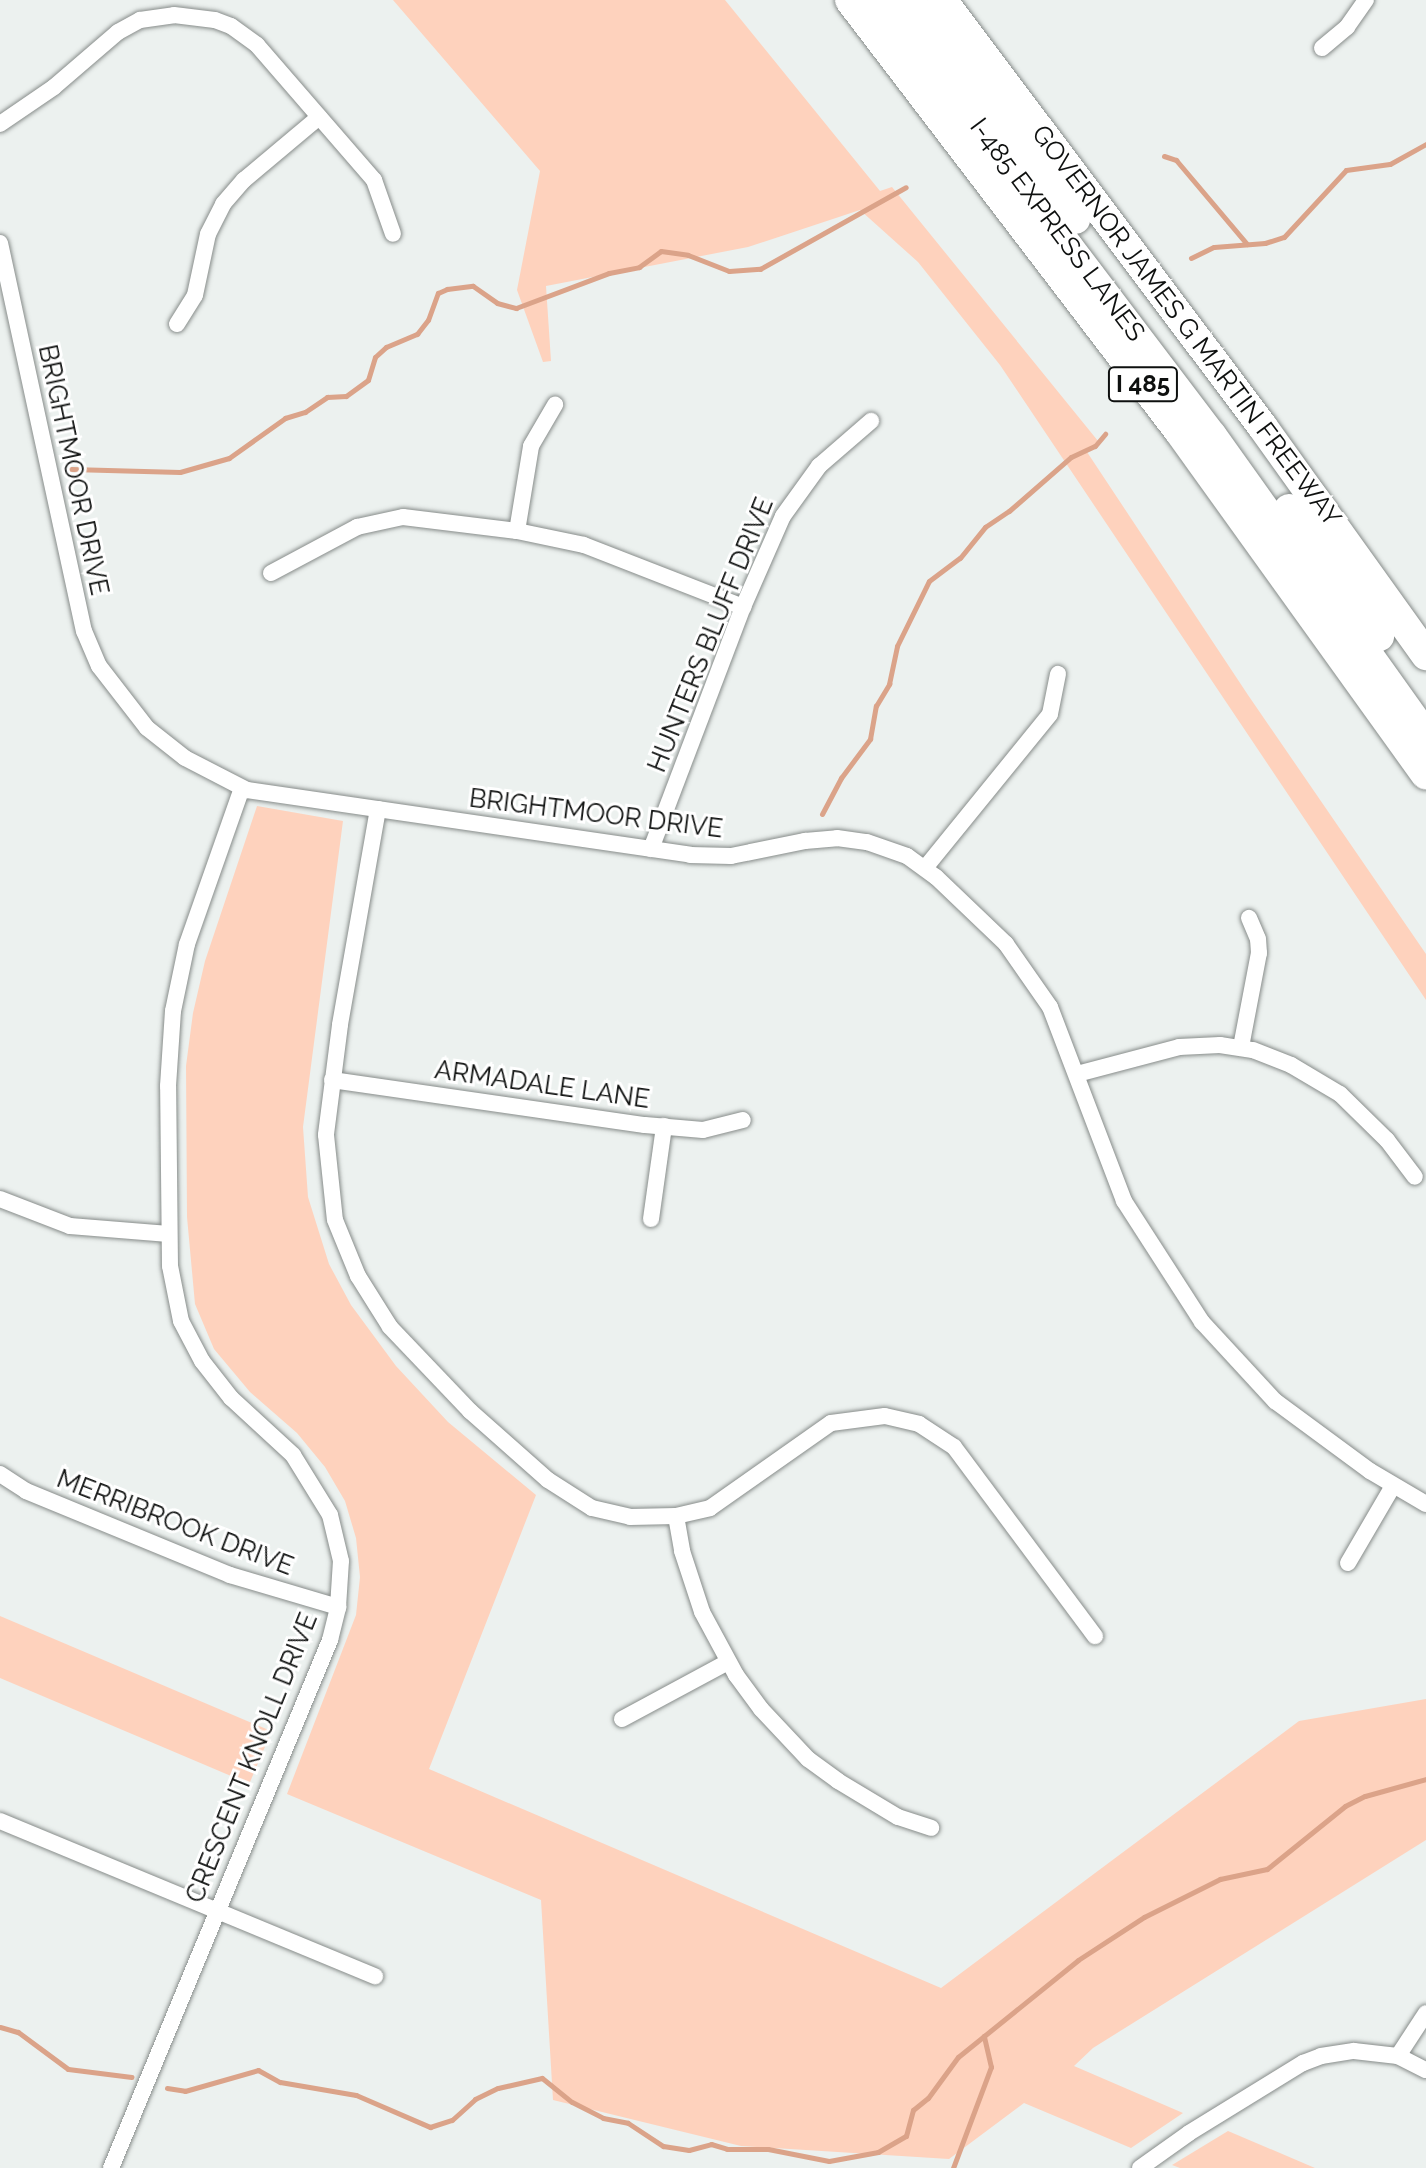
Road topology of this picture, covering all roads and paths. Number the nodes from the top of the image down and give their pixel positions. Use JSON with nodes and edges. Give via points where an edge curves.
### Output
{"nodes":[{"id":1,"x":850,"y":0,"type":"edge"},
{"id":2,"x":881,"y":0,"type":"edge"},
{"id":3,"x":909,"y":0,"type":"edge"},
{"id":4,"x":942,"y":0,"type":"edge"},
{"id":5,"x":1366,"y":0,"type":"edge"},
{"id":6,"x":1322,"y":48,"type":"dead end"},
{"id":7,"x":319,"y":117,"type":"junction"},
{"id":8,"x":0,"y":124,"type":"edge"},
{"id":9,"x":393,"y":234,"type":"dead end"},
{"id":10,"x":0,"y":243,"type":"edge"},
{"id":11,"x":177,"y":324,"type":"dead end"},
{"id":12,"x":555,"y":405,"type":"dead end"},
{"id":13,"x":871,"y":421,"type":"dead end"},
{"id":14,"x":517,"y":531,"type":"junction"},
{"id":15,"x":271,"y":573,"type":"dead end"},
{"id":16,"x":743,"y":607,"type":"junction"},
{"id":17,"x":1426,"y":655,"type":"edge"},
{"id":18,"x":1058,"y":674,"type":"dead end"},
{"id":19,"x":1426,"y":703,"type":"edge"},
{"id":20,"x":1426,"y":736,"type":"edge"},
{"id":21,"x":1426,"y":775,"type":"edge"},
{"id":22,"x":242,"y":788,"type":"junction"},
{"id":23,"x":378,"y":809,"type":"junction"},
{"id":24,"x":651,"y":849,"type":"junction"},
{"id":25,"x":925,"y":868,"type":"junction"},
{"id":26,"x":1249,"y":918,"type":"dead end"},
{"id":27,"x":1241,"y":1047,"type":"junction"},
{"id":28,"x":1077,"y":1074,"type":"junction"},
{"id":29,"x":332,"y":1080,"type":"junction"},
{"id":30,"x":743,"y":1120,"type":"dead end"},
{"id":31,"x":664,"y":1126,"type":"junction"},
{"id":32,"x":1415,"y":1177,"type":"dead end"},
{"id":33,"x":0,"y":1199,"type":"edge"},
{"id":34,"x":651,"y":1219,"type":"dead end"},
{"id":35,"x":169,"y":1234,"type":"junction"},
{"id":36,"x":0,"y":1474,"type":"edge"},
{"id":37,"x":1393,"y":1486,"type":"junction"},
{"id":38,"x":1426,"y":1504,"type":"edge"},
{"id":39,"x":676,"y":1516,"type":"junction"},
{"id":40,"x":1348,"y":1563,"type":"dead end"},
{"id":41,"x":338,"y":1607,"type":"junction"},
{"id":42,"x":1095,"y":1636,"type":"dead end"},
{"id":43,"x":728,"y":1662,"type":"junction"},
{"id":44,"x":622,"y":1719,"type":"dead end"},
{"id":45,"x":0,"y":1821,"type":"edge"},
{"id":46,"x":931,"y":1828,"type":"dead end"},
{"id":47,"x":218,"y":1910,"type":"junction"},
{"id":48,"x":375,"y":1976,"type":"dead end"},
{"id":49,"x":1426,"y":2013,"type":"edge"},
{"id":50,"x":1398,"y":2056,"type":"junction"},
{"id":51,"x":1426,"y":2070,"type":"edge"},
{"id":52,"x":111,"y":2168,"type":"edge"},
{"id":53,"x":1140,"y":2168,"type":"edge"}],
"edges":[{"from":1,"to":21,"type":"highway","number":"I 485","via":[[1179,431]]},
{"from":2,"to":20,"type":"highway","name":"I-485 EXPRESS LANES","number":"I 485","via":[[1212,436]]},
{"from":3,"to":19,"type":"highway","name":"I-485 EXPRESS LANES","number":"I 485","via":[[1333,569]]},
{"from":4,"to":17,"type":"highway","name":"GOVERNOR JAMES G MARTIN FREEWAY","number":"I 485","via":[[1262,426]]},
{"from":5,"to":6,"type":"street","via":[[1347,27]]},
{"from":7,"to":8,"type":"street","via":[[245,34],[215,20],[174,15],[140,20],[118,32],[54,87]]},
{"from":7,"to":9,"type":"street","via":[[374,180]]},
{"from":7,"to":11,"type":"street","via":[[223,204],[208,234],[195,295]]},
{"from":10,"to":22,"type":"street","name":"BRIGHTMOOR DRIVE","via":[[89,645],[147,728],[185,758]]},
{"from":12,"to":14,"type":"street","via":[[531,446]]},
{"from":13,"to":16,"type":"street","name":"HUNTERS BLUFF DRIVE","via":[[797,492]]},
{"from":14,"to":15,"type":"street","via":[[386,518],[333,538]]},
{"from":14,"to":16,"type":"street","via":[[615,555]]},
{"from":16,"to":24,"type":"street","name":"HUNTERS BLUFF DRIVE"},
{"from":18,"to":25,"type":"street","via":[[1050,714]]},
{"from":22,"to":23,"type":"street","name":"BRIGHTMOOR DRIVE"},
{"from":22,"to":35,"type":"street","name":"CRESCENT KNOLL DRIVE","via":[[187,944],[173,1011]]},
{"from":23,"to":24,"type":"street","name":"BRIGHTMOOR DRIVE"},
{"from":23,"to":29,"type":"street"},
{"from":24,"to":25,"type":"street","name":"BRIGHTMOOR DRIVE","via":[[731,856],[805,841],[856,840],[888,847]]},
{"from":25,"to":28,"type":"street","name":"BRIGHTMOOR DRIVE","via":[[1022,963],[1058,1023]]},
{"from":26,"to":27,"type":"street","via":[[1259,953]]},
{"from":27,"to":28,"type":"street","via":[[1179,1047]]},
{"from":27,"to":32,"type":"street","via":[[1291,1065],[1340,1094],[1387,1140]]},
{"from":28,"to":37,"type":"street","name":"BRIGHTMOOR DRIVE","via":[[1124,1201],[1202,1322],[1275,1401]]},
{"from":29,"to":31,"type":"street","name":"ARMADALE LANE"},
{"from":29,"to":39,"type":"street","via":[[326,1135],[335,1220],[358,1276],[390,1327],[470,1411],[576,1500],[630,1517]]},
{"from":30,"to":31,"type":"street","name":"ARMADALE LANE","via":[[703,1130]]},
{"from":31,"to":34,"type":"street"},
{"from":33,"to":35,"type":"street","via":[[70,1226]]},
{"from":35,"to":41,"type":"street","name":"CRESCENT KNOLL DRIVE","via":[[177,1303],[202,1361],[231,1398],[293,1455],[330,1515],[341,1561]]},
{"from":36,"to":41,"type":"street","name":"MERRIBROOK DRIVE","via":[[26,1491],[230,1575]]},
{"from":37,"to":38,"type":"street","name":"BRIGHTMOOR DRIVE"},
{"from":37,"to":40,"type":"street"},
{"from":39,"to":42,"type":"street","via":[[710,1508],[737,1492],[831,1423],[885,1416],[919,1424],[954,1447]]},
{"from":39,"to":43,"type":"street","via":[[690,1579]]},
{"from":41,"to":47,"type":"street","name":"CRESCENT KNOLL DRIVE","via":[[330,1640]]},
{"from":43,"to":44,"type":"street"},
{"from":43,"to":46,"type":"street","via":[[761,1709],[808,1759],[882,1809]]},
{"from":45,"to":47,"type":"street"},
{"from":47,"to":48,"type":"street"},
{"from":47,"to":52,"type":"street","name":"CRESCENT KNOLL DRIVE"},
{"from":49,"to":50,"type":"street"},
{"from":50,"to":51,"type":"street"},
{"from":50,"to":53,"type":"street","via":[[1338,2052],[1303,2063]]}]}
